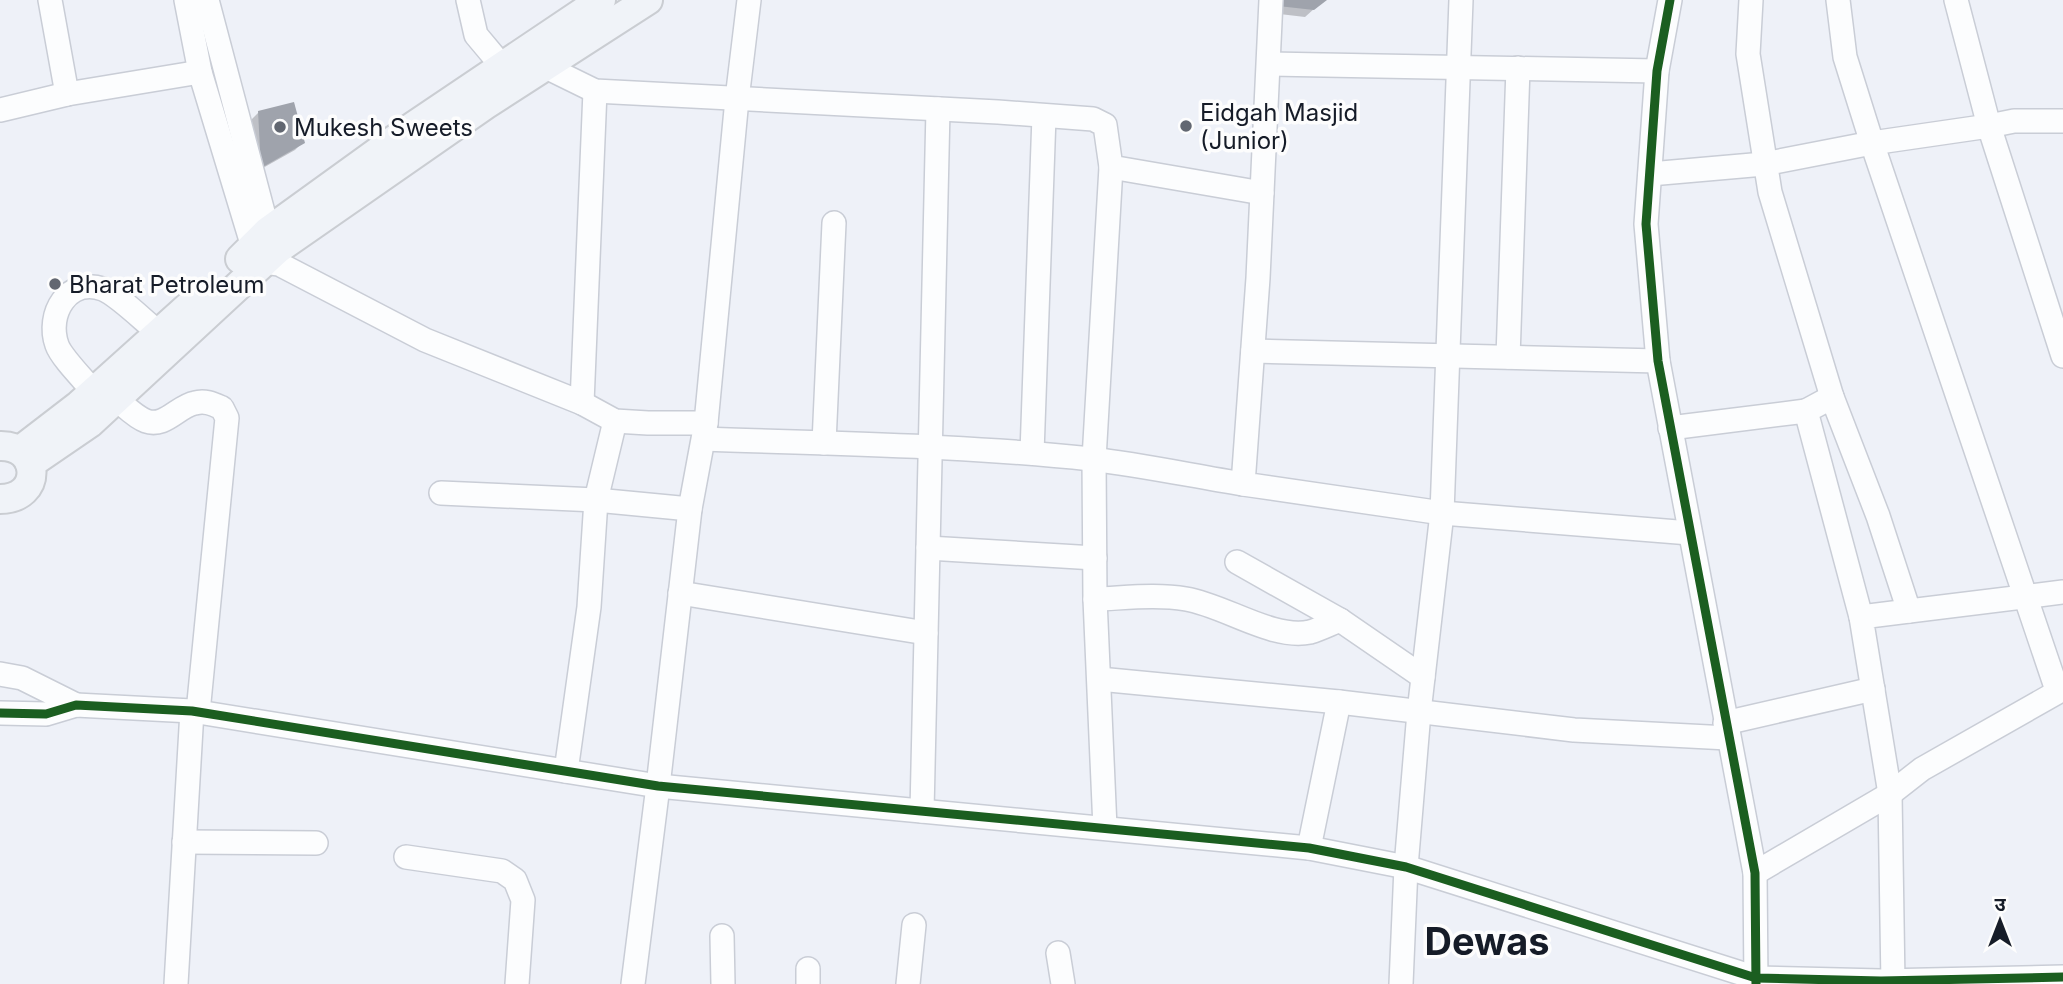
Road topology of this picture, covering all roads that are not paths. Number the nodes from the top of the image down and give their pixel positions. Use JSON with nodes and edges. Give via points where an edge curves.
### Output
{"nodes":[{"id":1,"x":50,"y":0,"type":"edge"},
{"id":2,"x":186,"y":0,"type":"edge"},
{"id":3,"x":207,"y":0,"type":"edge"},
{"id":4,"x":468,"y":0,"type":"edge"},
{"id":5,"x":601,"y":0,"type":"edge"},
{"id":6,"x":648,"y":0,"type":"edge"},
{"id":7,"x":749,"y":0,"type":"edge"},
{"id":8,"x":1271,"y":0,"type":"edge"},
{"id":9,"x":1461,"y":0,"type":"edge"},
{"id":10,"x":1670,"y":0,"type":"edge"},
{"id":11,"x":1751,"y":0,"type":"edge"},
{"id":12,"x":1838,"y":0,"type":"edge"},
{"id":13,"x":1955,"y":0,"type":"edge"},
{"id":14,"x":1269,"y":64,"type":"junction"},
{"id":15,"x":502,"y":66,"type":"junction"},
{"id":16,"x":544,"y":66,"type":"junction"},
{"id":17,"x":1457,"y":67,"type":"junction"},
{"id":18,"x":1518,"y":68,"type":"junction"},
{"id":19,"x":1657,"y":71,"type":"junction"},
{"id":20,"x":200,"y":72,"type":"junction"},
{"id":21,"x":595,"y":92,"type":"junction"},
{"id":22,"x":67,"y":94,"type":"junction"},
{"id":23,"x":737,"y":99,"type":"junction"},
{"id":24,"x":938,"y":109,"type":"junction"},
{"id":25,"x":0,"y":110,"type":"edge"},
{"id":26,"x":1044,"y":116,"type":"junction"},
{"id":27,"x":2063,"y":121,"type":"edge"},
{"id":28,"x":1989,"y":126,"type":"junction"},
{"id":29,"x":1872,"y":143,"type":"junction"},
{"id":30,"x":1764,"y":164,"type":"junction"},
{"id":31,"x":1111,"y":167,"type":"junction"},
{"id":32,"x":1650,"y":174,"type":"junction"},
{"id":33,"x":1262,"y":194,"type":"junction"},
{"id":34,"x":834,"y":223,"type":"dead end"},
{"id":35,"x":269,"y":250,"type":"junction"},
{"id":36,"x":159,"y":333,"type":"junction"},
{"id":37,"x":1253,"y":351,"type":"junction"},
{"id":38,"x":1447,"y":355,"type":"junction"},
{"id":39,"x":2063,"y":356,"type":"edge"},
{"id":40,"x":1508,"y":357,"type":"junction"},
{"id":41,"x":1658,"y":361,"type":"junction"},
{"id":42,"x":105,"y":395,"type":"junction"},
{"id":43,"x":1832,"y":397,"type":"junction"},
{"id":44,"x":582,"y":403,"type":"junction"},
{"id":45,"x":1806,"y":411,"type":"junction"},
{"id":46,"x":615,"y":421,"type":"junction"},
{"id":47,"x":1670,"y":428,"type":"junction"},
{"id":48,"x":705,"y":431,"type":"junction"},
{"id":49,"x":824,"y":443,"type":"junction"},
{"id":50,"x":930,"y":446,"type":"junction"},
{"id":51,"x":10,"y":450,"type":"edge"},
{"id":52,"x":1032,"y":453,"type":"junction"},
{"id":53,"x":1094,"y":459,"type":"junction"},
{"id":54,"x":1243,"y":484,"type":"junction"},
{"id":55,"x":441,"y":493,"type":"dead end"},
{"id":56,"x":1,"y":500,"type":"edge"},
{"id":57,"x":596,"y":500,"type":"junction"},
{"id":58,"x":690,"y":509,"type":"junction"},
{"id":59,"x":1442,"y":513,"type":"junction"},
{"id":60,"x":1690,"y":533,"type":"junction"},
{"id":61,"x":928,"y":548,"type":"junction"},
{"id":62,"x":1095,"y":558,"type":"junction"},
{"id":63,"x":1237,"y":562,"type":"dead end"},
{"id":64,"x":2063,"y":592,"type":"edge"},
{"id":65,"x":680,"y":593,"type":"junction"},
{"id":66,"x":2026,"y":596,"type":"junction"},
{"id":67,"x":1095,"y":599,"type":"junction"},
{"id":68,"x":1909,"y":611,"type":"junction"},
{"id":69,"x":1861,"y":617,"type":"junction"},
{"id":70,"x":1340,"y":621,"type":"junction"},
{"id":71,"x":926,"y":633,"type":"junction"},
{"id":72,"x":0,"y":674,"type":"edge"},
{"id":73,"x":1423,"y":677,"type":"junction"},
{"id":74,"x":1099,"y":680,"type":"junction"},
{"id":75,"x":1873,"y":689,"type":"junction"},
{"id":76,"x":2060,"y":689,"type":"edge"},
{"id":77,"x":1339,"y":702,"type":"junction"},
{"id":78,"x":76,"y":705,"type":"junction"},
{"id":79,"x":195,"y":712,"type":"junction"},
{"id":80,"x":1419,"y":712,"type":"junction"},
{"id":81,"x":0,"y":713,"type":"edge"},
{"id":82,"x":1727,"y":730,"type":"junction"},
{"id":83,"x":566,"y":771,"type":"junction"},
{"id":84,"x":658,"y":786,"type":"junction"},
{"id":85,"x":1890,"y":794,"type":"junction"},
{"id":86,"x":922,"y":811,"type":"junction"},
{"id":87,"x":1105,"y":828,"type":"junction"},
{"id":88,"x":184,"y":842,"type":"junction"},
{"id":89,"x":316,"y":843,"type":"dead end"},
{"id":90,"x":1309,"y":848,"type":"junction"},
{"id":91,"x":406,"y":857,"type":"dead end"},
{"id":92,"x":1406,"y":867,"type":"junction"},
{"id":93,"x":1755,"y":873,"type":"junction"},
{"id":94,"x":914,"y":925,"type":"dead end"},
{"id":95,"x":722,"y":936,"type":"dead end"},
{"id":96,"x":1058,"y":953,"type":"dead end"},
{"id":97,"x":2063,"y":977,"type":"edge"},
{"id":98,"x":1756,"y":981,"type":"edge"},
{"id":99,"x":1893,"y":982,"type":"edge"},
{"id":100,"x":176,"y":984,"type":"edge"},
{"id":101,"x":517,"y":984,"type":"edge"},
{"id":102,"x":633,"y":984,"type":"edge"},
{"id":103,"x":723,"y":984,"type":"edge"},
{"id":104,"x":908,"y":984,"type":"edge"},
{"id":105,"x":1063,"y":984,"type":"edge"},
{"id":106,"x":1401,"y":984,"type":"edge"}],
"edges":[{"from":1,"to":22,"type":"street"},
{"from":2,"to":20,"type":"street"},
{"from":3,"to":35,"type":"street"},
{"from":4,"to":15,"type":"street","via":[[476,35]]},
{"from":5,"to":15,"type":"main road"},
{"from":6,"to":16,"type":"main road"},
{"from":7,"to":23,"type":"street"},
{"from":8,"to":14,"type":"street"},
{"from":9,"to":17,"type":"street"},
{"from":10,"to":19,"type":"street"},
{"from":11,"to":30,"type":"street","via":[[1748,54]]},
{"from":12,"to":29,"type":"street","via":[[1844,57]]},
{"from":13,"to":28,"type":"street"},
{"from":14,"to":17,"type":"street"},
{"from":14,"to":33,"type":"street"},
{"from":15,"to":35,"type":"main road","via":[[412,127]]},
{"from":16,"to":21,"type":"street"},
{"from":16,"to":35,"type":"main road"},
{"from":17,"to":18,"type":"street"},
{"from":17,"to":38,"type":"street"},
{"from":18,"to":19,"type":"street"},
{"from":18,"to":40,"type":"street"},
{"from":19,"to":32,"type":"street"},
{"from":20,"to":22,"type":"street"},
{"from":20,"to":35,"type":"street"},
{"from":21,"to":23,"type":"street"},
{"from":21,"to":44,"type":"street"},
{"from":22,"to":25,"type":"street"},
{"from":23,"to":24,"type":"street"},
{"from":23,"to":48,"type":"street"},
{"from":24,"to":26,"type":"street"},
{"from":24,"to":50,"type":"street"},
{"from":26,"to":31,"type":"street","via":[[1093,119],[1105,125]]},
{"from":26,"to":52,"type":"street"},
{"from":27,"to":28,"type":"street"},
{"from":28,"to":29,"type":"street"},
{"from":28,"to":39,"type":"street"},
{"from":29,"to":30,"type":"street"},
{"from":29,"to":66,"type":"street"},
{"from":30,"to":32,"type":"street"},
{"from":30,"to":43,"type":"street"},
{"from":31,"to":33,"type":"street"},
{"from":31,"to":53,"type":"street"},
{"from":32,"to":41,"type":"street","via":[[1646,224]]},
{"from":33,"to":37,"type":"street"},
{"from":34,"to":49,"type":"street"},
{"from":35,"to":36,"type":"main road"},
{"from":35,"to":42,"type":"main road"},
{"from":35,"to":44,"type":"street","via":[[425,340]]},
{"from":36,"to":42,"type":"main road"},
{"from":36,"to":42,"type":"street","via":[[105,290],[88,286],[70,291],[55,317],[57,347]]},
{"from":37,"to":38,"type":"street"},
{"from":37,"to":54,"type":"street"},
{"from":38,"to":40,"type":"street"},
{"from":38,"to":59,"type":"street"},
{"from":40,"to":41,"type":"street"},
{"from":41,"to":47,"type":"street"},
{"from":42,"to":51,"type":"main road","via":[[68,439]]},
{"from":42,"to":79,"type":"street","via":[[150,423],[160,423],[194,403],[206,402],[222,408],[226,418]]},
{"from":43,"to":45,"type":"street"},
{"from":43,"to":68,"type":"street"},
{"from":44,"to":46,"type":"street"},
{"from":45,"to":47,"type":"street"},
{"from":45,"to":69,"type":"street"},
{"from":46,"to":48,"type":"street"},
{"from":46,"to":57,"type":"street"},
{"from":47,"to":60,"type":"street"},
{"from":48,"to":49,"type":"street"},
{"from":48,"to":58,"type":"street"},
{"from":49,"to":50,"type":"street"},
{"from":50,"to":52,"type":"street"},
{"from":50,"to":61,"type":"street"},
{"from":51,"to":56,"type":"main road","via":[[32,474],[23,492]]},
{"from":52,"to":53,"type":"street"},
{"from":53,"to":54,"type":"street"},
{"from":53,"to":62,"type":"street"},
{"from":54,"to":59,"type":"street"},
{"from":55,"to":57,"type":"street"},
{"from":57,"to":58,"type":"street"},
{"from":57,"to":83,"type":"street","via":[[589,607]]},
{"from":58,"to":65,"type":"street"},
{"from":59,"to":60,"type":"street"},
{"from":59,"to":73,"type":"street"},
{"from":60,"to":82,"type":"street"},
{"from":61,"to":62,"type":"street"},
{"from":61,"to":71,"type":"street"},
{"from":62,"to":67,"type":"street"},
{"from":63,"to":70,"type":"street"},
{"from":64,"to":66,"type":"street"},
{"from":65,"to":71,"type":"street"},
{"from":65,"to":84,"type":"street"},
{"from":66,"to":68,"type":"street"},
{"from":66,"to":76,"type":"street"},
{"from":67,"to":70,"type":"street","via":[[1188,599],[1290,632],[1309,632]]},
{"from":67,"to":74,"type":"street"},
{"from":68,"to":69,"type":"street"},
{"from":69,"to":75,"type":"street"},
{"from":70,"to":73,"type":"street"},
{"from":71,"to":86,"type":"street"},
{"from":72,"to":78,"type":"street","via":[[22,678]]},
{"from":73,"to":80,"type":"street"},
{"from":74,"to":77,"type":"street"},
{"from":74,"to":87,"type":"street"},
{"from":75,"to":82,"type":"street"},
{"from":75,"to":85,"type":"street"},
{"from":76,"to":85,"type":"street","via":[[1922,769]]},
{"from":77,"to":80,"type":"street"},
{"from":77,"to":90,"type":"street"},
{"from":78,"to":79,"type":"street"},
{"from":78,"to":81,"type":"street","via":[[46,714]]},
{"from":79,"to":83,"type":"street"},
{"from":79,"to":88,"type":"street"},
{"from":80,"to":82,"type":"street","via":[[1574,730]]},
{"from":80,"to":92,"type":"street"},
{"from":82,"to":93,"type":"street"},
{"from":83,"to":84,"type":"street"},
{"from":84,"to":86,"type":"street"},
{"from":84,"to":102,"type":"street"},
{"from":85,"to":93,"type":"street"},
{"from":85,"to":99,"type":"street"},
{"from":86,"to":87,"type":"street"},
{"from":87,"to":90,"type":"street"},
{"from":88,"to":89,"type":"street"},
{"from":88,"to":100,"type":"street"},
{"from":90,"to":92,"type":"street"},
{"from":91,"to":101,"type":"street","via":[[502,871],[515,880],[523,900]]},
{"from":92,"to":98,"type":"street"},
{"from":92,"to":106,"type":"street"},
{"from":93,"to":98,"type":"street"},
{"from":94,"to":104,"type":"street"},
{"from":95,"to":103,"type":"street"},
{"from":96,"to":105,"type":"street"},
{"from":97,"to":99,"type":"street"},
{"from":98,"to":99,"type":"street"}]}
